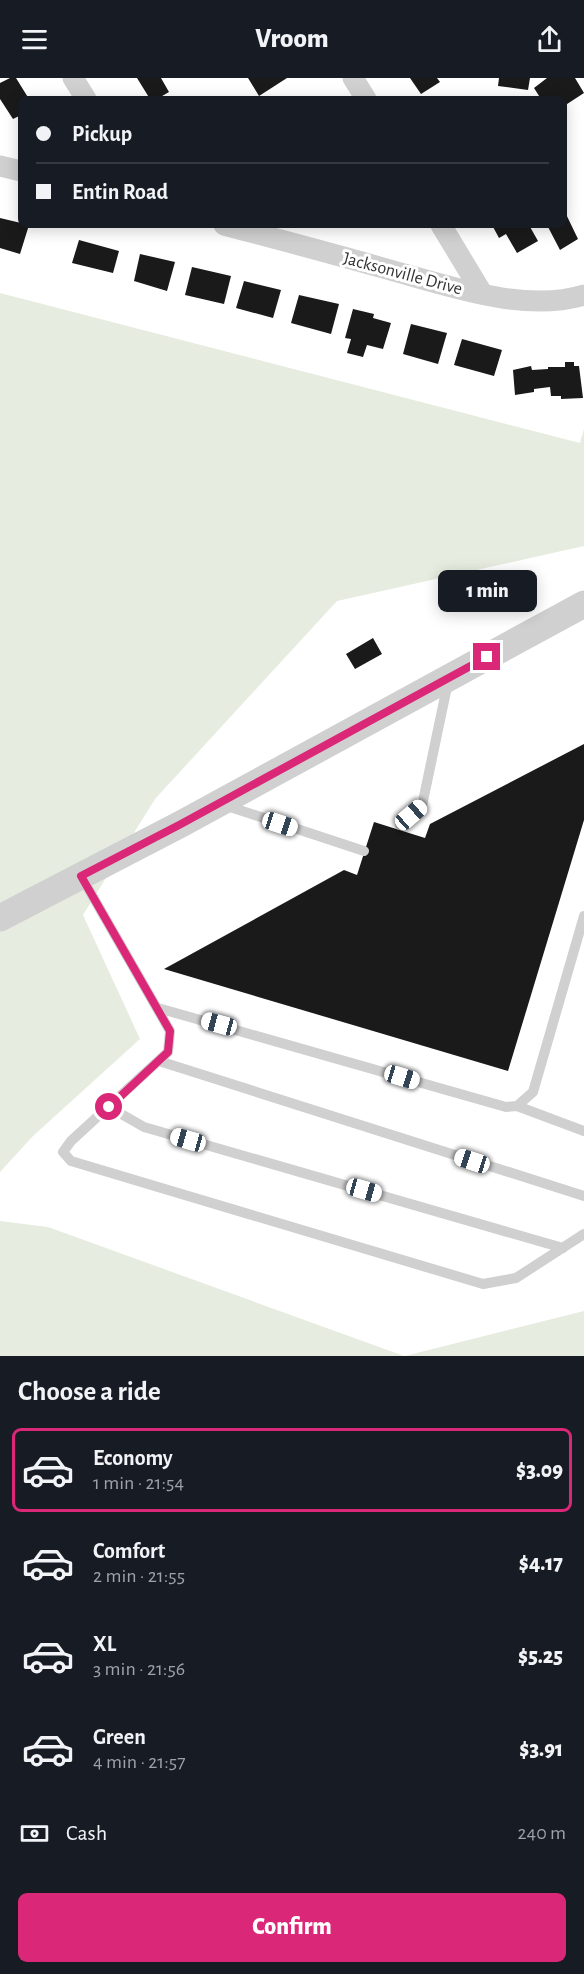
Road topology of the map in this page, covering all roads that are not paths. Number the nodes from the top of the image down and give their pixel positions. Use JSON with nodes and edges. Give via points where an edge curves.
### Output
{"nodes":[{"id":1,"x":73,"y":78,"type":"edge"},
{"id":2,"x":353,"y":78,"type":"edge"},
{"id":3,"x":84,"y":96,"type":"edge"},
{"id":4,"x":364,"y":96,"type":"edge"},
{"id":5,"x":0,"y":166,"type":"edge"},
{"id":6,"x":18,"y":170,"type":"edge"},
{"id":7,"x":235,"y":228,"type":"edge"},
{"id":8,"x":443,"y":228,"type":"edge"},
{"id":9,"x":482,"y":293,"type":"junction"},
{"id":10,"x":584,"y":295,"type":"edge"},
{"id":11,"x":584,"y":605,"type":"edge"},
{"id":12,"x":449,"y":677,"type":"junction"},
{"id":13,"x":218,"y":803,"type":"junction"},
{"id":14,"x":400,"y":825,"type":"dead end"},
{"id":15,"x":364,"y":851,"type":"dead end"},
{"id":16,"x":81,"y":876,"type":"junction"},
{"id":17,"x":584,"y":916,"type":"edge"},
{"id":18,"x":0,"y":918,"type":"edge"},
{"id":19,"x":158,"y":1008,"type":"junction"},
{"id":20,"x":159,"y":1061,"type":"junction"},
{"id":21,"x":517,"y":1106,"type":"junction"},
{"id":22,"x":109,"y":1107,"type":"junction"},
{"id":23,"x":584,"y":1131,"type":"edge"},
{"id":24,"x":584,"y":1196,"type":"edge"},
{"id":25,"x":584,"y":1234,"type":"edge"},
{"id":26,"x":563,"y":1248,"type":"junction"}],
"edges":[{"from":1,"to":3,"type":"street"},
{"from":2,"to":4,"type":"street"},
{"from":5,"to":6,"type":"street"},
{"from":7,"to":9,"type":"street","name":"Jacksonville Drive"},
{"from":8,"to":9,"type":"street"},
{"from":9,"to":10,"type":"street","name":"Jacksonville Drive","via":[[529,301]]},
{"from":11,"to":12,"type":"street"},
{"from":12,"to":13,"type":"street"},
{"from":12,"to":14,"type":"lane","via":[[422,806]]},
{"from":13,"to":15,"type":"lane"},
{"from":13,"to":16,"type":"street"},
{"from":16,"to":18,"type":"street"},
{"from":16,"to":19,"type":"lane"},
{"from":17,"to":21,"type":"lane","via":[[533,1092]]},
{"from":19,"to":20,"type":"lane","via":[[170,1031],[168,1052]]},
{"from":19,"to":21,"type":"lane","via":[[506,1107]]},
{"from":20,"to":22,"type":"lane"},
{"from":20,"to":24,"type":"lane"},
{"from":21,"to":23,"type":"lane"},
{"from":22,"to":26,"type":"lane","via":[[144,1127]]},
{"from":22,"to":26,"type":"lane","via":[[63,1152],[71,1161],[483,1284],[516,1278]]},
{"from":25,"to":26,"type":"lane"}]}
